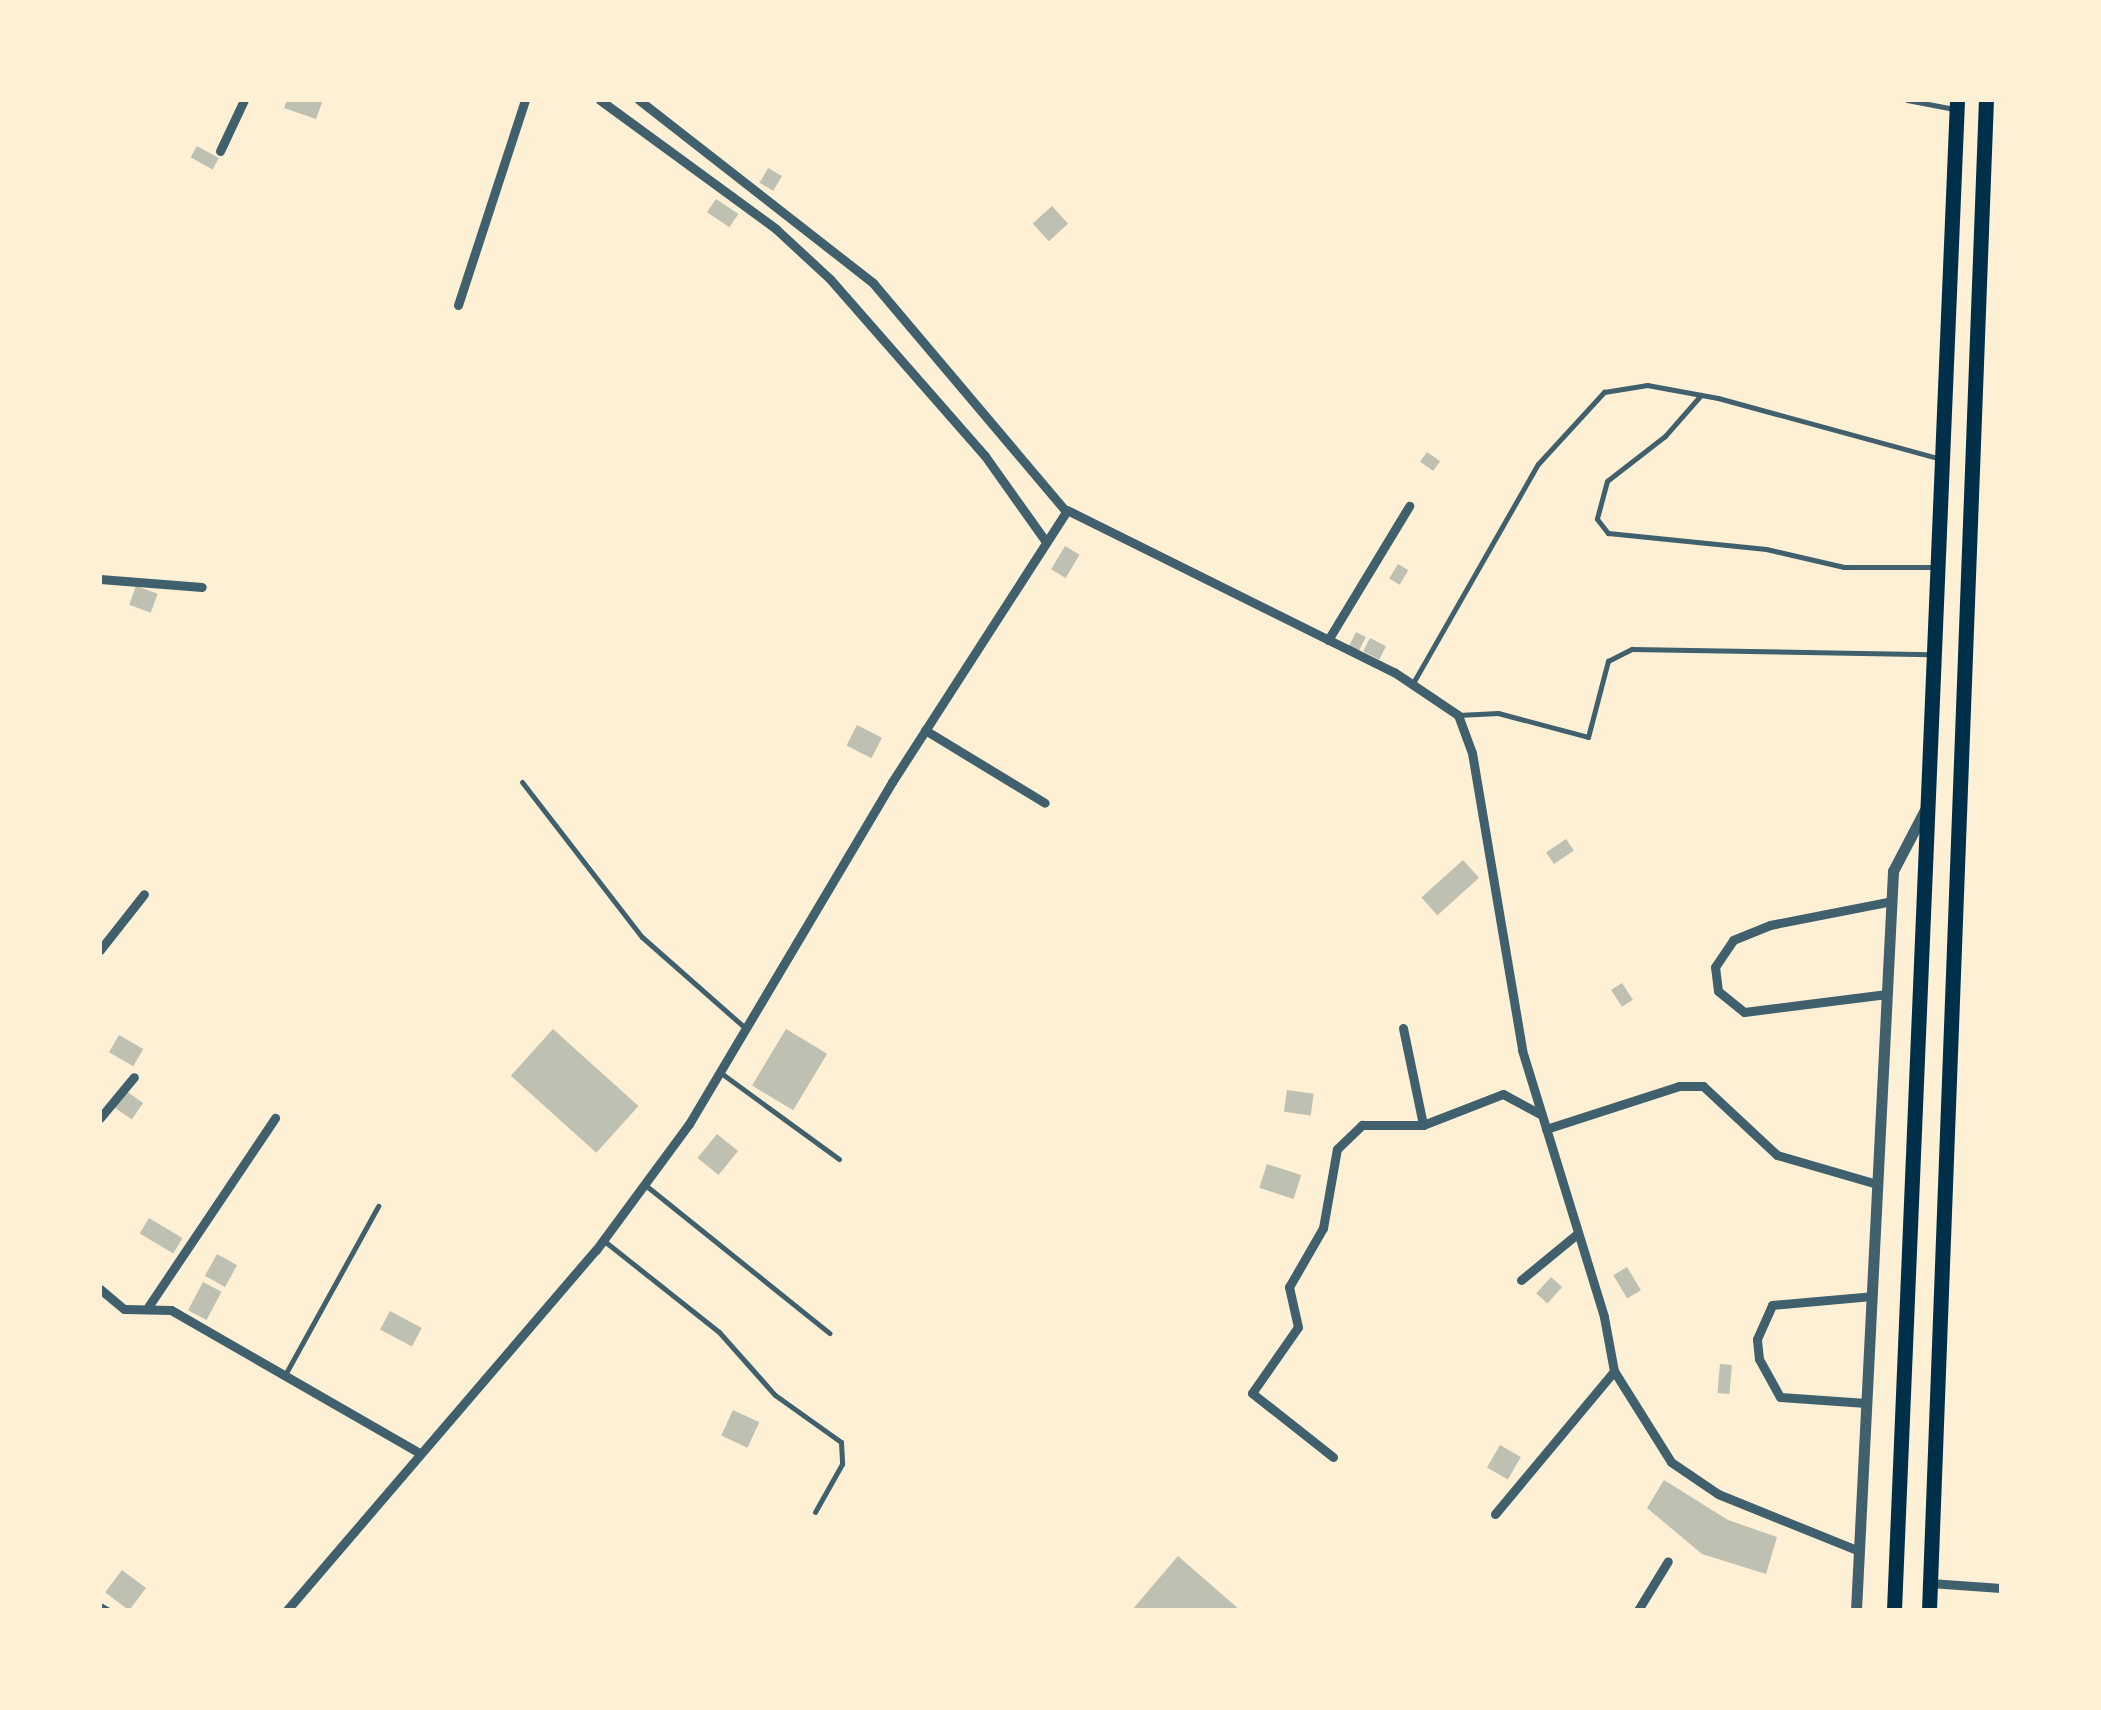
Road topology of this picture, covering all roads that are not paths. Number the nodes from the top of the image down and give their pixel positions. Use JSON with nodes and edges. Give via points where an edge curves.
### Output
{"nodes":[{"id":1,"x":244,"y":100,"type":"edge"},
{"id":2,"x":525,"y":100,"type":"edge"},
{"id":3,"x":600,"y":100,"type":"edge"},
{"id":4,"x":639,"y":100,"type":"edge"},
{"id":5,"x":1907,"y":100,"type":"edge"},
{"id":6,"x":1986,"y":100,"type":"edge"},
{"id":7,"x":1957,"y":105,"type":"edge"},
{"id":8,"x":220,"y":150,"type":"dead end"},
{"id":9,"x":458,"y":305,"type":"dead end"},
{"id":10,"x":1701,"y":395,"type":"junction"},
{"id":11,"x":1944,"y":460,"type":"junction"},
{"id":12,"x":1409,"y":506,"type":"dead end"},
{"id":13,"x":1062,"y":512,"type":"junction"},
{"id":14,"x":1044,"y":539,"type":"junction"},
{"id":15,"x":1940,"y":567,"type":"junction"},
{"id":16,"x":100,"y":579,"type":"edge"},
{"id":17,"x":202,"y":587,"type":"dead end"},
{"id":18,"x":1328,"y":640,"type":"junction"},
{"id":19,"x":1936,"y":654,"type":"junction"},
{"id":20,"x":1412,"y":683,"type":"junction"},
{"id":21,"x":1458,"y":715,"type":"junction"},
{"id":22,"x":925,"y":730,"type":"junction"},
{"id":23,"x":522,"y":782,"type":"dead end"},
{"id":24,"x":1930,"y":801,"type":"junction"},
{"id":25,"x":1045,"y":803,"type":"dead end"},
{"id":26,"x":144,"y":894,"type":"dead end"},
{"id":27,"x":1892,"y":901,"type":"junction"},
{"id":28,"x":100,"y":950,"type":"edge"},
{"id":29,"x":1887,"y":994,"type":"junction"},
{"id":30,"x":1404,"y":1028,"type":"dead end"},
{"id":31,"x":746,"y":1029,"type":"junction"},
{"id":32,"x":721,"y":1073,"type":"junction"},
{"id":33,"x":134,"y":1077,"type":"dead end"},
{"id":34,"x":1542,"y":1115,"type":"junction"},
{"id":35,"x":100,"y":1118,"type":"edge"},
{"id":36,"x":276,"y":1118,"type":"dead end"},
{"id":37,"x":1423,"y":1125,"type":"junction"},
{"id":38,"x":1546,"y":1130,"type":"junction"},
{"id":39,"x":839,"y":1159,"type":"dead end"},
{"id":40,"x":644,"y":1184,"type":"junction"},
{"id":41,"x":1877,"y":1184,"type":"junction"},
{"id":42,"x":378,"y":1206,"type":"dead end"},
{"id":43,"x":1577,"y":1234,"type":"junction"},
{"id":44,"x":604,"y":1240,"type":"junction"},
{"id":45,"x":1521,"y":1280,"type":"dead end"},
{"id":46,"x":100,"y":1289,"type":"edge"},
{"id":47,"x":1872,"y":1296,"type":"junction"},
{"id":48,"x":148,"y":1307,"type":"junction"},
{"id":49,"x":830,"y":1333,"type":"dead end"},
{"id":50,"x":1614,"y":1371,"type":"junction"},
{"id":51,"x":286,"y":1373,"type":"junction"},
{"id":52,"x":1866,"y":1403,"type":"junction"},
{"id":53,"x":418,"y":1452,"type":"junction"},
{"id":54,"x":1333,"y":1457,"type":"dead end"},
{"id":55,"x":815,"y":1512,"type":"dead end"},
{"id":56,"x":1495,"y":1514,"type":"dead end"},
{"id":57,"x":1859,"y":1551,"type":"junction"},
{"id":58,"x":1668,"y":1561,"type":"dead end"},
{"id":59,"x":1930,"y":1583,"type":"junction"},
{"id":60,"x":2001,"y":1588,"type":"edge"},
{"id":61,"x":100,"y":1605,"type":"edge"},
{"id":62,"x":109,"y":1610,"type":"edge"},
{"id":63,"x":288,"y":1610,"type":"edge"},
{"id":64,"x":1638,"y":1610,"type":"edge"},
{"id":65,"x":1856,"y":1610,"type":"edge"},
{"id":66,"x":1894,"y":1610,"type":"edge"},
{"id":67,"x":1929,"y":1610,"type":"edge"}],
"edges":[{"from":1,"to":8,"type":"street"},
{"from":2,"to":9,"type":"street"},
{"from":3,"to":14,"type":"street","via":[[776,229],[830,280],[985,456]]},
{"from":4,"to":13,"type":"street","via":[[874,283]]},
{"from":5,"to":7,"type":"lane"},
{"from":6,"to":59,"type":"highway"},
{"from":7,"to":11,"type":"highway"},
{"from":10,"to":11,"type":"lane"},
{"from":10,"to":15,"type":"lane","via":[[1665,436],[1607,482],[1597,519],[1608,534],[1766,549],[1844,567]]},
{"from":10,"to":20,"type":"lane","via":[[1623,385],[1604,392],[1578,416],[1538,464]]},
{"from":11,"to":15,"type":"highway"},
{"from":12,"to":18,"type":"street"},
{"from":13,"to":14,"type":"street"},
{"from":13,"to":18,"type":"street"},
{"from":14,"to":22,"type":"street"},
{"from":15,"to":19,"type":"highway"},
{"from":16,"to":17,"type":"street"},
{"from":18,"to":20,"type":"street"},
{"from":19,"to":21,"type":"lane","via":[[1632,649],[1608,662],[1588,737],[1498,713]]},
{"from":19,"to":24,"type":"highway"},
{"from":20,"to":21,"type":"street"},
{"from":21,"to":34,"type":"street","via":[[1472,753],[1522,1050]]},
{"from":22,"to":25,"type":"street"},
{"from":22,"to":31,"type":"street"},
{"from":23,"to":31,"type":"lane","via":[[642,936]]},
{"from":24,"to":27,"type":"street","via":[[1893,872]]},
{"from":24,"to":66,"type":"highway"},
{"from":26,"to":28,"type":"street"},
{"from":27,"to":29,"type":"street"},
{"from":27,"to":29,"type":"street","via":[[1770,925],[1733,940],[1714,968],[1718,992],[1744,1012]]},
{"from":29,"to":41,"type":"street"},
{"from":30,"to":37,"type":"street"},
{"from":31,"to":32,"type":"street"},
{"from":32,"to":39,"type":"lane"},
{"from":32,"to":40,"type":"street"},
{"from":33,"to":35,"type":"street"},
{"from":34,"to":37,"type":"street","via":[[1503,1094]]},
{"from":34,"to":38,"type":"street"},
{"from":36,"to":48,"type":"street"},
{"from":37,"to":54,"type":"street","via":[[1362,1125],[1337,1148],[1323,1228],[1288,1287],[1298,1327],[1252,1393]]},
{"from":38,"to":41,"type":"street","via":[[1679,1086],[1702,1086],[1777,1155]]},
{"from":38,"to":43,"type":"street"},
{"from":40,"to":44,"type":"street"},
{"from":40,"to":49,"type":"lane"},
{"from":41,"to":47,"type":"street"},
{"from":42,"to":51,"type":"lane"},
{"from":43,"to":45,"type":"street"},
{"from":43,"to":50,"type":"street"},
{"from":44,"to":53,"type":"street"},
{"from":44,"to":55,"type":"lane","via":[[719,1332],[775,1396],[842,1442],[842,1464]]},
{"from":46,"to":48,"type":"street","via":[[124,1310]]},
{"from":47,"to":52,"type":"street"},
{"from":47,"to":52,"type":"street","via":[[1772,1305],[1757,1340],[1759,1359],[1780,1397]]},
{"from":48,"to":51,"type":"street","via":[[172,1310]]},
{"from":50,"to":56,"type":"street"},
{"from":50,"to":57,"type":"street","via":[[1671,1462],[1718,1494]]},
{"from":51,"to":53,"type":"street"},
{"from":52,"to":57,"type":"street"},
{"from":53,"to":63,"type":"street"},
{"from":57,"to":65,"type":"street"},
{"from":58,"to":64,"type":"street"},
{"from":59,"to":60,"type":"street"},
{"from":59,"to":67,"type":"highway"},
{"from":61,"to":62,"type":"lane"}]}
